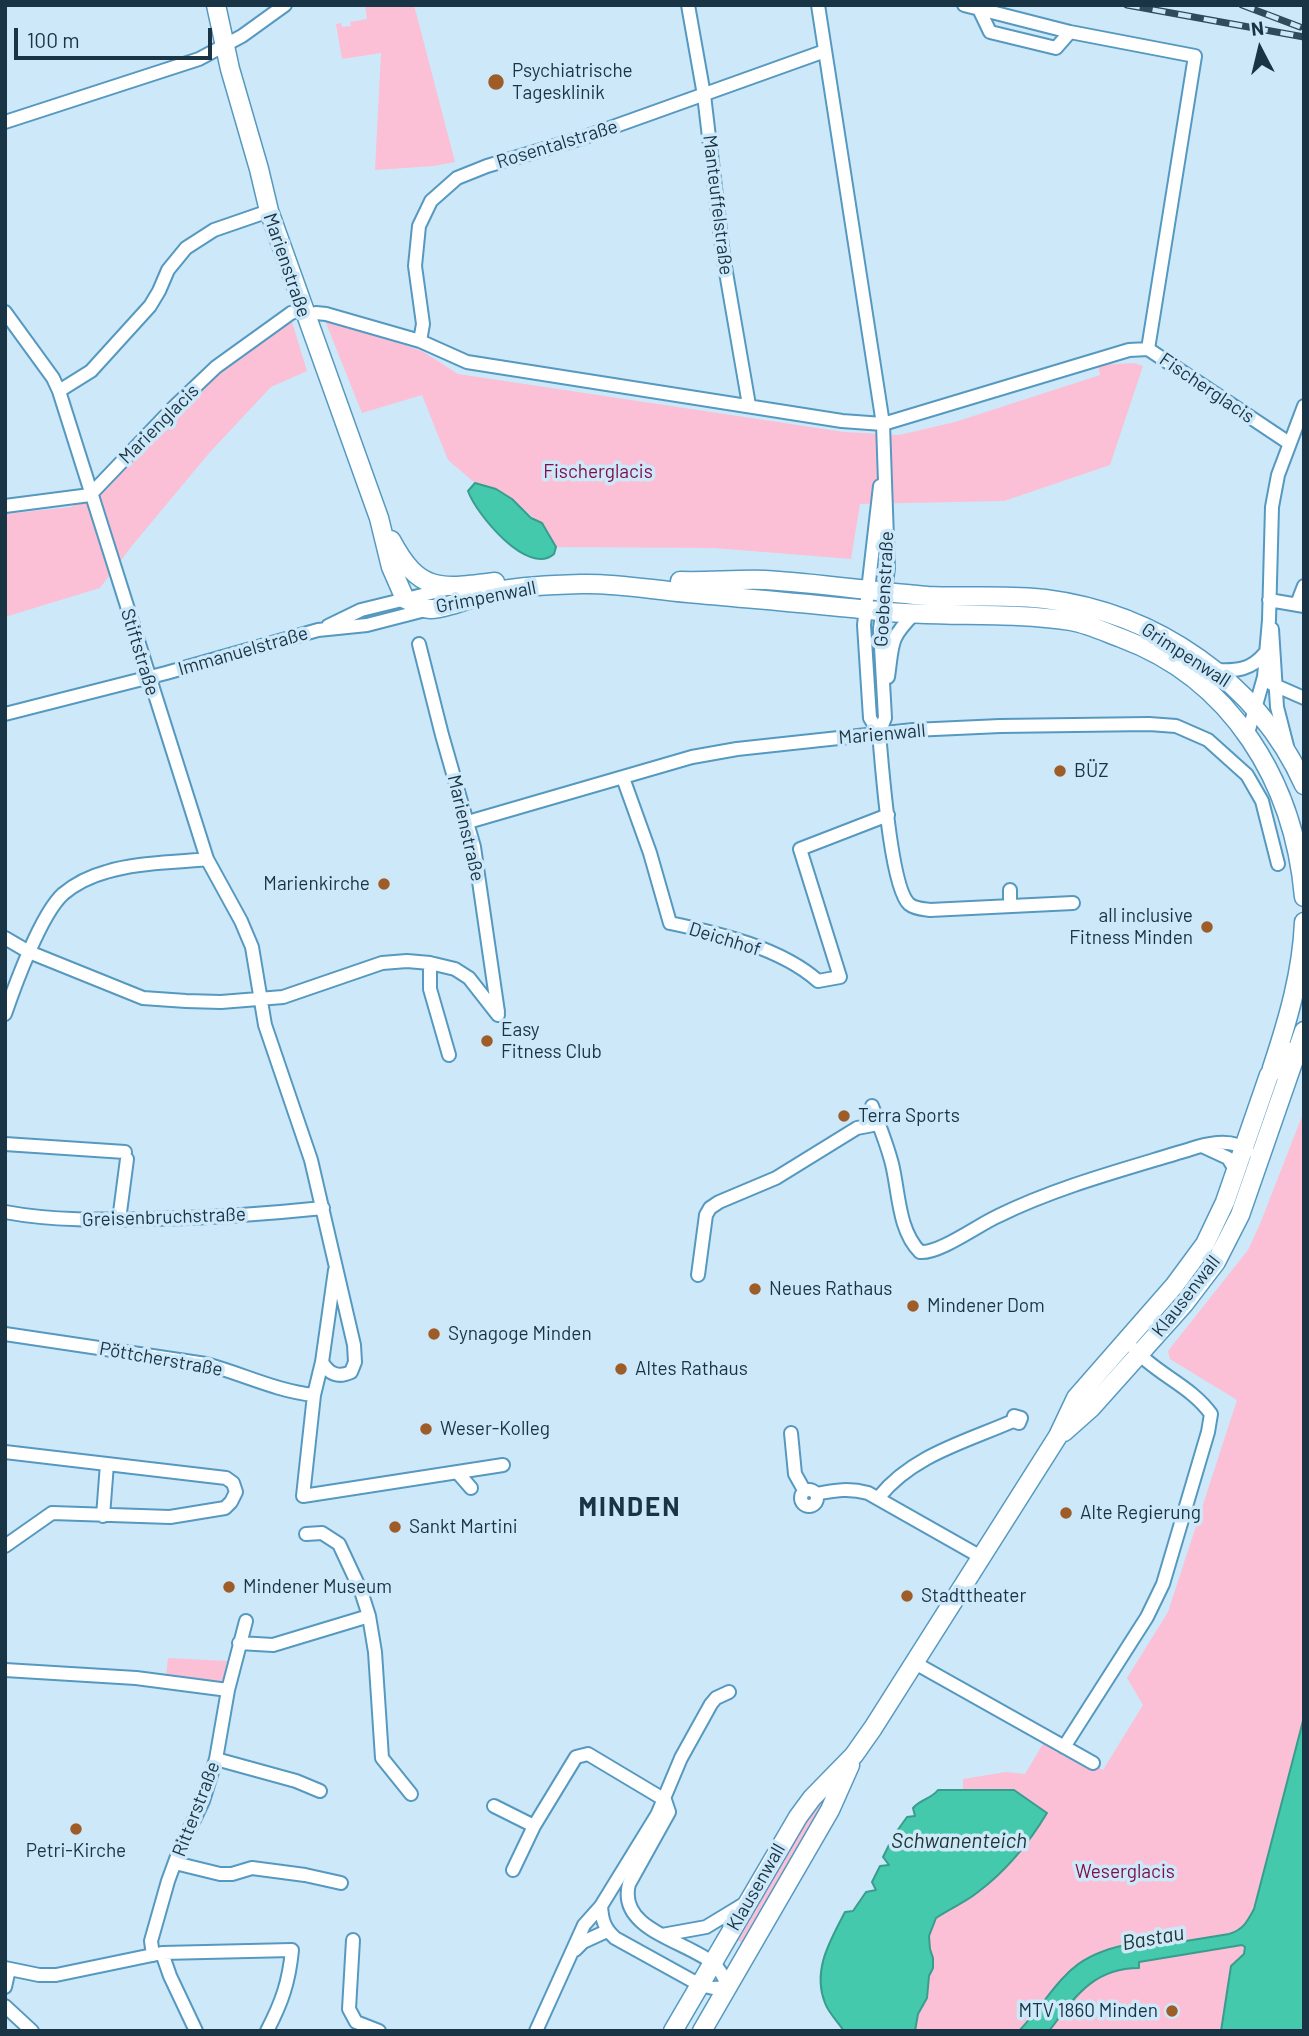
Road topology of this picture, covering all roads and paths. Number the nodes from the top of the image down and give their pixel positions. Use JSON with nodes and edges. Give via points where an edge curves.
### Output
{"nodes":[{"id":1,"x":216,"y":5,"type":"edge"},
{"id":2,"x":285,"y":5,"type":"edge"},
{"id":3,"x":688,"y":5,"type":"edge"},
{"id":4,"x":818,"y":5,"type":"edge"},
{"id":5,"x":964,"y":5,"type":"edge"},
{"id":6,"x":979,"y":9,"type":"junction"},
{"id":7,"x":1070,"y":32,"type":"junction"},
{"id":8,"x":224,"y":46,"type":"junction"},
{"id":9,"x":825,"y":51,"type":"junction"},
{"id":10,"x":704,"y":95,"type":"junction"},
{"id":11,"x":5,"y":122,"type":"edge"},
{"id":12,"x":269,"y":211,"type":"junction"},
{"id":13,"x":5,"y":312,"type":"edge"},
{"id":14,"x":304,"y":313,"type":"junction"},
{"id":15,"x":420,"y":341,"type":"junction"},
{"id":16,"x":1148,"y":349,"type":"junction"},
{"id":17,"x":59,"y":391,"type":"junction"},
{"id":18,"x":748,"y":405,"type":"junction"},
{"id":19,"x":1304,"y":406,"type":"edge"},
{"id":20,"x":883,"y":424,"type":"junction"},
{"id":21,"x":1289,"y":443,"type":"junction"},
{"id":22,"x":884,"y":462,"type":"junction"},
{"id":23,"x":90,"y":495,"type":"junction"},
{"id":24,"x":5,"y":506,"type":"edge"},
{"id":25,"x":379,"y":518,"type":"junction"},
{"id":26,"x":1304,"y":586,"type":"edge"},
{"id":27,"x":452,"y":587,"type":"junction"},
{"id":28,"x":876,"y":591,"type":"junction"},
{"id":29,"x":405,"y":599,"type":"junction"},
{"id":30,"x":1269,"y":600,"type":"junction"},
{"id":31,"x":1300,"y":605,"type":"edge"},
{"id":32,"x":429,"y":609,"type":"junction"},
{"id":33,"x":874,"y":610,"type":"junction"},
{"id":34,"x":914,"y":614,"type":"junction"},
{"id":35,"x":1269,"y":620,"type":"junction"},
{"id":36,"x":318,"y":630,"type":"junction"},
{"id":37,"x":419,"y":644,"type":"dead end"},
{"id":38,"x":1265,"y":653,"type":"junction"},
{"id":39,"x":1216,"y":670,"type":"junction"},
{"id":40,"x":148,"y":677,"type":"junction"},
{"id":41,"x":1264,"y":677,"type":"junction"},
{"id":42,"x":1275,"y":687,"type":"junction"},
{"id":43,"x":1304,"y":698,"type":"edge"},
{"id":44,"x":885,"y":705,"type":"junction"},
{"id":45,"x":1254,"y":706,"type":"junction"},
{"id":46,"x":5,"y":713,"type":"edge"},
{"id":47,"x":879,"y":733,"type":"junction"},
{"id":48,"x":1248,"y":733,"type":"junction"},
{"id":49,"x":1289,"y":756,"type":"junction"},
{"id":50,"x":623,"y":778,"type":"junction"},
{"id":51,"x":1304,"y":785,"type":"edge"},
{"id":52,"x":888,"y":816,"type":"junction"},
{"id":53,"x":468,"y":822,"type":"junction"},
{"id":54,"x":206,"y":859,"type":"junction"},
{"id":55,"x":1278,"y":864,"type":"dead end"},
{"id":56,"x":1010,"y":890,"type":"dead end"},
{"id":57,"x":1304,"y":897,"type":"edge"},
{"id":58,"x":1073,"y":903,"type":"dead end"},
{"id":59,"x":1010,"y":905,"type":"junction"},
{"id":60,"x":1304,"y":922,"type":"edge"},
{"id":61,"x":5,"y":938,"type":"edge"},
{"id":62,"x":1302,"y":948,"type":"edge"},
{"id":63,"x":29,"y":952,"type":"junction"},
{"id":64,"x":430,"y":963,"type":"junction"},
{"id":65,"x":1304,"y":973,"type":"edge"},
{"id":66,"x":261,"y":999,"type":"junction"},
{"id":67,"x":5,"y":1014,"type":"edge"},
{"id":68,"x":1302,"y":1041,"type":"edge"},
{"id":69,"x":449,"y":1055,"type":"dead end"},
{"id":70,"x":1304,"y":1074,"type":"edge"},
{"id":71,"x":1269,"y":1075,"type":"junction"},
{"id":72,"x":1282,"y":1097,"type":"junction"},
{"id":73,"x":872,"y":1106,"type":"dead end"},
{"id":74,"x":878,"y":1124,"type":"junction"},
{"id":75,"x":5,"y":1144,"type":"edge"},
{"id":76,"x":1201,"y":1146,"type":"junction"},
{"id":77,"x":1244,"y":1147,"type":"junction"},
{"id":78,"x":1236,"y":1171,"type":"junction"},
{"id":79,"x":1256,"y":1171,"type":"junction"},
{"id":80,"x":323,"y":1208,"type":"junction"},
{"id":81,"x":5,"y":1212,"type":"edge"},
{"id":82,"x":119,"y":1220,"type":"junction"},
{"id":83,"x":335,"y":1263,"type":"junction"},
{"id":84,"x":698,"y":1275,"type":"dead end"},
{"id":85,"x":5,"y":1334,"type":"edge"},
{"id":86,"x":1129,"y":1336,"type":"junction"},
{"id":87,"x":1139,"y":1354,"type":"junction"},
{"id":88,"x":322,"y":1362,"type":"junction"},
{"id":89,"x":314,"y":1395,"type":"junction"},
{"id":90,"x":1013,"y":1421,"type":"dead end"},
{"id":91,"x":791,"y":1433,"type":"dead end"},
{"id":92,"x":1058,"y":1436,"type":"junction"},
{"id":93,"x":5,"y":1452,"type":"edge"},
{"id":94,"x":107,"y":1464,"type":"junction"},
{"id":95,"x":503,"y":1465,"type":"dead end"},
{"id":96,"x":458,"y":1474,"type":"junction"},
{"id":97,"x":471,"y":1488,"type":"dead end"},
{"id":98,"x":879,"y":1497,"type":"junction"},
{"id":99,"x":103,"y":1516,"type":"junction"},
{"id":100,"x":306,"y":1534,"type":"dead end"},
{"id":101,"x":5,"y":1546,"type":"edge"},
{"id":102,"x":981,"y":1558,"type":"junction"},
{"id":103,"x":369,"y":1616,"type":"junction"},
{"id":104,"x":246,"y":1621,"type":"dead end"},
{"id":105,"x":239,"y":1643,"type":"junction"},
{"id":106,"x":915,"y":1663,"type":"junction"},
{"id":107,"x":5,"y":1670,"type":"edge"},
{"id":108,"x":228,"y":1690,"type":"junction"},
{"id":109,"x":729,"y":1692,"type":"dead end"},
{"id":110,"x":1065,"y":1747,"type":"junction"},
{"id":111,"x":854,"y":1755,"type":"junction"},
{"id":112,"x":216,"y":1759,"type":"junction"},
{"id":113,"x":1093,"y":1763,"type":"dead end"},
{"id":114,"x":320,"y":1791,"type":"dead end"},
{"id":115,"x":411,"y":1794,"type":"dead end"},
{"id":116,"x":494,"y":1806,"type":"dead end"},
{"id":117,"x":667,"y":1806,"type":"junction"},
{"id":118,"x":534,"y":1826,"type":"junction"},
{"id":119,"x":175,"y":1863,"type":"junction"},
{"id":120,"x":513,"y":1870,"type":"dead end"},
{"id":121,"x":341,"y":1883,"type":"dead end"},
{"id":122,"x":626,"y":1894,"type":"junction"},
{"id":123,"x":747,"y":1902,"type":"junction"},
{"id":124,"x":601,"y":1906,"type":"junction"},
{"id":125,"x":607,"y":1931,"type":"junction"},
{"id":126,"x":662,"y":1935,"type":"junction"},
{"id":127,"x":353,"y":1940,"type":"dead end"},
{"id":128,"x":573,"y":1953,"type":"junction"},
{"id":129,"x":157,"y":1954,"type":"junction"},
{"id":130,"x":712,"y":1962,"type":"junction"},
{"id":131,"x":7,"y":1969,"type":"edge"},
{"id":132,"x":700,"y":1985,"type":"junction"},
{"id":133,"x":5,"y":1987,"type":"edge"},
{"id":134,"x":727,"y":1987,"type":"junction"},
{"id":135,"x":5,"y":2006,"type":"edge"},
{"id":136,"x":32,"y":2031,"type":"edge"},
{"id":137,"x":196,"y":2031,"type":"edge"},
{"id":138,"x":267,"y":2031,"type":"edge"},
{"id":139,"x":379,"y":2031,"type":"edge"},
{"id":140,"x":536,"y":2031,"type":"edge"},
{"id":141,"x":673,"y":2031,"type":"edge"},
{"id":142,"x":702,"y":2031,"type":"edge"}],
"edges":[{"from":1,"to":8,"type":"street","name":"Marienstraße"},
{"from":2,"to":8,"type":"street"},
{"from":3,"to":10,"type":"street","name":"Manteuffelstraße"},
{"from":4,"to":9,"type":"street","name":"Goebenstraße"},
{"from":5,"to":6,"type":"street"},
{"from":6,"to":7,"type":"street"},
{"from":6,"to":7,"type":"street","via":[[990,32],[1056,48]]},
{"from":7,"to":16,"type":"street","via":[[1195,56]]},
{"from":8,"to":11,"type":"street","via":[[199,59]]},
{"from":8,"to":12,"type":"street","name":"Marienstraße"},
{"from":9,"to":10,"type":"street","name":"Rosentalstraße"},
{"from":9,"to":20,"type":"street","name":"Goebenstraße"},
{"from":10,"to":15,"type":"street","name":"Rosentalstraße","via":[[486,166],[444,187],[422,216],[416,238],[416,282],[423,324]]},
{"from":10,"to":18,"type":"street","name":"Manteuffelstraße","via":[[723,256]]},
{"from":12,"to":14,"type":"street","name":"Marienstraße"},
{"from":12,"to":17,"type":"street","via":[[214,230],[186,248],[167,270],[150,306],[91,371]]},
{"from":13,"to":17,"type":"street","name":"Stiftstraße"},
{"from":14,"to":15,"type":"street","name":"Fischerglacis","via":[[326,314]]},
{"from":14,"to":23,"type":"street","name":"Marienglacis","via":[[291,313],[216,367]]},
{"from":14,"to":25,"type":"street","name":"Marienstraße"},
{"from":15,"to":18,"type":"street","name":"Fischerglacis","via":[[467,362]]},
{"from":16,"to":20,"type":"street","name":"Fischerglacis","via":[[1129,350]]},
{"from":16,"to":21,"type":"street","name":"Fischerglacis"},
{"from":17,"to":23,"type":"street","name":"Stiftstraße"},
{"from":18,"to":20,"type":"street","name":"Fischerglacis"},
{"from":19,"to":21,"type":"street"},
{"from":20,"to":22,"type":"street","name":"Goebenstraße"},
{"from":21,"to":30,"type":"street","via":[[1272,507]]},
{"from":22,"to":28,"type":"street","name":"Goebenstraße"},
{"from":22,"to":28,"type":"street","name":"Goebenstraße","via":[[888,568]]},
{"from":23,"to":24,"type":"street"},
{"from":23,"to":40,"type":"street","name":"Stiftstraße"},
{"from":25,"to":27,"type":"street","name":"Marienstraße","via":[[410,571]]},
{"from":25,"to":29,"type":"street","name":"Marienstraße","via":[[391,567]]},
{"from":26,"to":31,"type":"street"},
{"from":27,"to":28,"type":"street","name":"Grimpenwall","via":[[548,576],[607,575],[688,582],[765,580]]},
{"from":27,"to":29,"type":"street","name":"Grimpenwall"},
{"from":28,"to":33,"type":"street","name":"Goebenstraße"},
{"from":28,"to":33,"type":"street","name":"Goebenstraße"},
{"from":28,"to":39,"type":"street","name":"Grimpenwall","via":[[1029,597],[1080,606],[1134,621]]},
{"from":29,"to":32,"type":"street","name":"Grimpenwall"},
{"from":29,"to":36,"type":"street","name":"Immanuelstraße","via":[[361,610]]},
{"from":30,"to":31,"type":"street"},
{"from":30,"to":35,"type":"street"},
{"from":32,"to":33,"type":"street","name":"Grimpenwall","via":[[494,592],[588,584]]},
{"from":32,"to":36,"type":"street","name":"Immanuelstraße","via":[[377,623]]},
{"from":33,"to":34,"type":"street","name":"Grimpenwall"},
{"from":33,"to":44,"type":"street","name":"Goebenstraße"},
{"from":33,"to":47,"type":"street","name":"Goebenstraße","via":[[864,625],[870,718]]},
{"from":34,"to":44,"type":"street","via":[[892,640]]},
{"from":34,"to":48,"type":"street","name":"Grimpenwall","via":[[1074,621],[1142,645],[1201,682]]},
{"from":35,"to":38,"type":"street"},
{"from":35,"to":42,"type":"street","via":[[1274,636]]},
{"from":36,"to":40,"type":"street","name":"Immanuelstraße"},
{"from":37,"to":53,"type":"street","name":"Marienstraße"},
{"from":38,"to":39,"type":"street","via":[[1244,669]]},
{"from":38,"to":41,"type":"street"},
{"from":39,"to":45,"type":"street","name":"Grimpenwall"},
{"from":40,"to":46,"type":"street","name":"Immanuelstraße"},
{"from":40,"to":54,"type":"street","name":"Stiftstraße"},
{"from":41,"to":42,"type":"street"},
{"from":41,"to":45,"type":"street"},
{"from":42,"to":43,"type":"street"},
{"from":42,"to":49,"type":"street"},
{"from":44,"to":47,"type":"street","name":"Goebenstraße"},
{"from":45,"to":48,"type":"street"},
{"from":45,"to":49,"type":"street","name":"Grimpenwall"},
{"from":47,"to":50,"type":"street","name":"Marienwall","via":[[714,752]]},
{"from":47,"to":52,"type":"street"},
{"from":47,"to":55,"type":"street","name":"Marienwall","via":[[1000,726],[1176,726],[1208,740],[1247,775],[1257,790],[1260,815]]},
{"from":48,"to":57,"type":"street","name":"Grimpenwall","via":[[1287,812]]},
{"from":49,"to":51,"type":"street","name":"Grimpenwall"},
{"from":50,"to":52,"type":"street","name":"Deichhof","via":[[670,923],[743,942],[805,970],[818,981],[840,977],[800,849]]},
{"from":50,"to":53,"type":"street","name":"Marienwall"},
{"from":52,"to":59,"type":"street","via":[[893,857],[909,904],[930,910]]},
{"from":53,"to":64,"type":"street","name":"Marienstraße","via":[[498,1015],[469,978]]},
{"from":54,"to":63,"type":"street","via":[[124,868],[79,884],[55,904]]},
{"from":54,"to":66,"type":"street","name":"Stiftstraße","via":[[249,938]]},
{"from":56,"to":59,"type":"street"},
{"from":58,"to":59,"type":"street"},
{"from":60,"to":62,"type":"street"},
{"from":61,"to":63,"type":"street"},
{"from":62,"to":65,"type":"street"},
{"from":62,"to":71,"type":"street","via":[[1292,1002]]},
{"from":63,"to":66,"type":"street","via":[[143,998]]},
{"from":63,"to":67,"type":"street"},
{"from":64,"to":66,"type":"street","via":[[382,963],[283,998]]},
{"from":64,"to":69,"type":"street","via":[[430,989]]},
{"from":66,"to":80,"type":"street","name":"Stiftstraße","via":[[271,1047]]},
{"from":68,"to":71,"type":"street","name":"Klausenwall"},
{"from":68,"to":72,"type":"street","name":"Klausenwall"},
{"from":70,"to":72,"type":"street"},
{"from":71,"to":77,"type":"street","name":"Klausenwall"},
{"from":72,"to":79,"type":"street","name":"Klausenwall"},
{"from":73,"to":74,"type":"street"},
{"from":74,"to":76,"type":"street","via":[[905,1227],[920,1252],[931,1252],[1038,1197]]},
{"from":74,"to":84,"type":"street","via":[[857,1128],[776,1178],[710,1208]]},
{"from":75,"to":82,"type":"street","via":[[126,1155]]},
{"from":76,"to":77,"type":"street","via":[[1223,1142]]},
{"from":76,"to":78,"type":"street","via":[[1228,1158]]},
{"from":77,"to":78,"type":"street","name":"Klausenwall"},
{"from":77,"to":79,"type":"street"},
{"from":78,"to":86,"type":"street","name":"Klausenwall","via":[[1205,1244]]},
{"from":79,"to":87,"type":"street","name":"Klausenwall","via":[[1216,1262]]},
{"from":80,"to":82,"type":"street","name":"Greisenbruchstraße"},
{"from":80,"to":83,"type":"street","name":"Stiftstraße"},
{"from":81,"to":82,"type":"street","name":"Greisenbruchstraße"},
{"from":83,"to":88,"type":"street"},
{"from":83,"to":88,"type":"street","name":"Stiftstraße","via":[[352,1334],[354,1368],[337,1375]]},
{"from":85,"to":89,"type":"street","name":"Pöttcherstraße","via":[[206,1364],[290,1392]]},
{"from":86,"to":87,"type":"street"},
{"from":86,"to":92,"type":"street","name":"Klausenwall","via":[[1076,1398]]},
{"from":87,"to":92,"type":"street","name":"Klausenwall","via":[[1091,1408]]},
{"from":87,"to":110,"type":"street","via":[[1199,1398],[1211,1414],[1208,1432],[1163,1584]]},
{"from":88,"to":89,"type":"street"},
{"from":89,"to":96,"type":"street","via":[[303,1496]]},
{"from":90,"to":98,"type":"street","via":[[921,1460]]},
{"from":91,"to":98,"type":"street","via":[[795,1474],[810,1492],[854,1489]]},
{"from":92,"to":102,"type":"street","name":"Klausenwall"},
{"from":93,"to":94,"type":"street"},
{"from":94,"to":99,"type":"street"},
{"from":94,"to":99,"type":"street","via":[[226,1478],[236,1492],[225,1508],[192,1514]]},
{"from":95,"to":96,"type":"street"},
{"from":96,"to":97,"type":"street"},
{"from":98,"to":102,"type":"street"},
{"from":99,"to":101,"type":"street","via":[[52,1513]]},
{"from":100,"to":103,"type":"street","via":[[322,1533],[339,1544]]},
{"from":102,"to":106,"type":"street","name":"Klausenwall"},
{"from":103,"to":105,"type":"street","via":[[273,1645]]},
{"from":103,"to":115,"type":"street","via":[[382,1758]]},
{"from":104,"to":105,"type":"street","name":"Ritterstraße"},
{"from":105,"to":108,"type":"street","name":"Ritterstraße"},
{"from":106,"to":110,"type":"street"},
{"from":106,"to":111,"type":"street","name":"Klausenwall"},
{"from":107,"to":108,"type":"street","via":[[136,1678]]},
{"from":108,"to":112,"type":"street","name":"Ritterstraße"},
{"from":109,"to":117,"type":"street","via":[[711,1704],[681,1758]]},
{"from":110,"to":113,"type":"street"},
{"from":111,"to":123,"type":"street","name":"Klausenwall","via":[[812,1798]]},
{"from":111,"to":134,"type":"street","name":"Klausenwall","via":[[830,1810]]},
{"from":112,"to":114,"type":"street"},
{"from":112,"to":119,"type":"street","name":"Ritterstraße"},
{"from":116,"to":118,"type":"street"},
{"from":117,"to":118,"type":"street","via":[[582,1754],[570,1762]]},
{"from":117,"to":122,"type":"street"},
{"from":117,"to":124,"type":"street"},
{"from":118,"to":120,"type":"street"},
{"from":119,"to":121,"type":"street","via":[[220,1874],[252,1868]]},
{"from":119,"to":129,"type":"street","name":"Ritterstraße","via":[[151,1941]]},
{"from":122,"to":124,"type":"street"},
{"from":122,"to":126,"type":"street","via":[[635,1916]]},
{"from":123,"to":126,"type":"street","via":[[717,1923]]},
{"from":123,"to":130,"type":"street","name":"Klausenwall"},
{"from":124,"to":125,"type":"street"},
{"from":124,"to":128,"type":"street","via":[[584,1925]]},
{"from":125,"to":128,"type":"street","via":[[583,1942]]},
{"from":125,"to":132,"type":"street"},
{"from":126,"to":130,"type":"street"},
{"from":127,"to":139,"type":"street","via":[[349,2009],[356,2022]]},
{"from":128,"to":140,"type":"street"},
{"from":129,"to":131,"type":"street","via":[[56,1975]]},
{"from":129,"to":137,"type":"street"},
{"from":129,"to":138,"type":"street","via":[[292,1950],[290,1978]]},
{"from":130,"to":132,"type":"street","name":"Klausenwall"},
{"from":130,"to":134,"type":"street"},
{"from":131,"to":133,"type":"street"},
{"from":132,"to":134,"type":"street"},
{"from":132,"to":141,"type":"street","name":"Klausenwall"},
{"from":134,"to":142,"type":"street","name":"Klausenwall"},
{"from":135,"to":136,"type":"street"}]}
